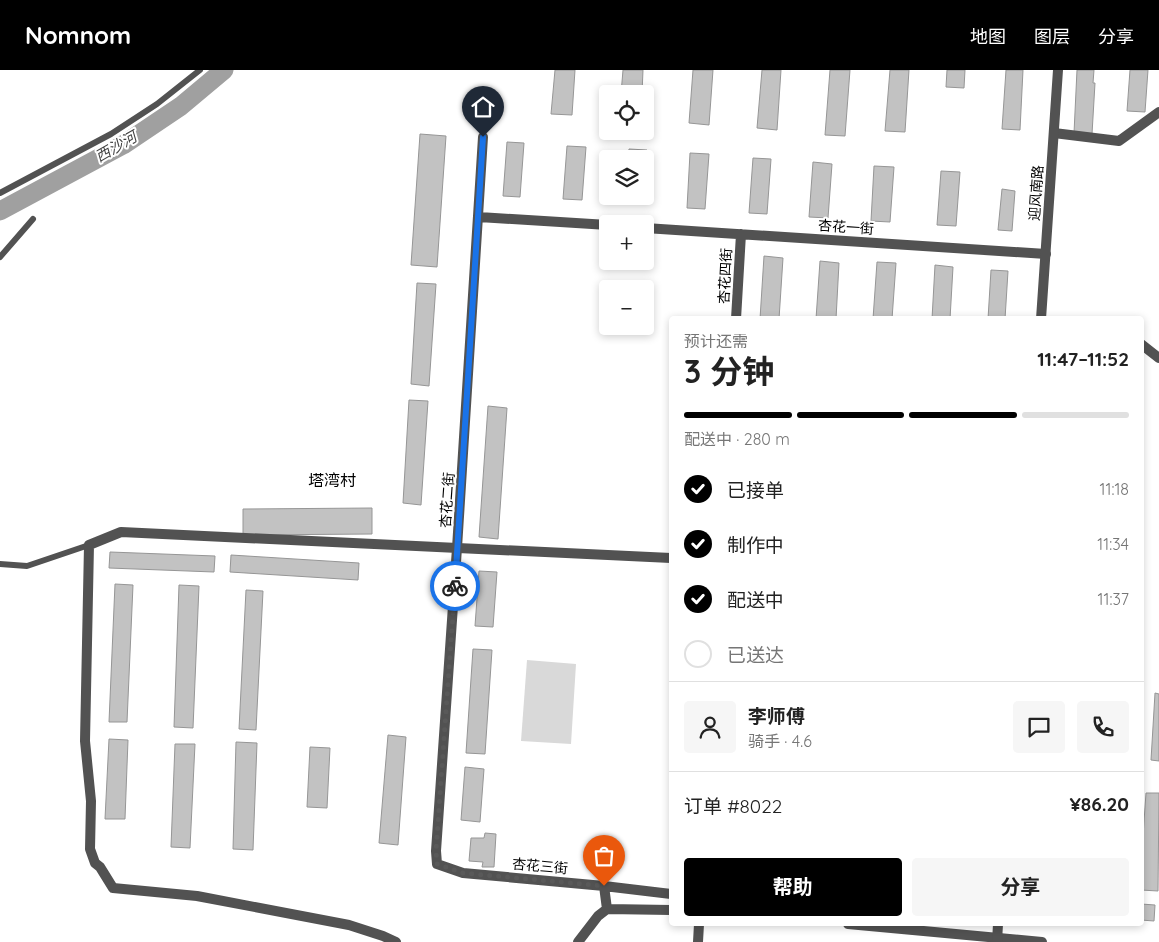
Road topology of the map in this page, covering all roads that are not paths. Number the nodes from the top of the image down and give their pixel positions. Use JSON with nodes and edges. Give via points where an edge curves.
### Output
{"nodes":[{"id":1,"x":200,"y":70,"type":"edge"},
{"id":2,"x":1058,"y":70,"type":"edge"},
{"id":3,"x":1159,"y":112,"type":"edge"},
{"id":4,"x":1054,"y":134,"type":"junction"},
{"id":5,"x":483,"y":137,"type":"dead end"},
{"id":6,"x":0,"y":193,"type":"edge"},
{"id":7,"x":479,"y":217,"type":"junction"},
{"id":8,"x":33,"y":219,"type":"dead end"},
{"id":9,"x":599,"y":224,"type":"edge"},
{"id":10,"x":654,"y":229,"type":"edge"},
{"id":11,"x":741,"y":234,"type":"junction"},
{"id":12,"x":1046,"y":254,"type":"junction"},
{"id":13,"x":0,"y":257,"type":"edge"},
{"id":14,"x":736,"y":316,"type":"edge"},
{"id":15,"x":1041,"y":316,"type":"edge"},
{"id":16,"x":1144,"y":346,"type":"edge"},
{"id":17,"x":1159,"y":358,"type":"edge"},
{"id":18,"x":89,"y":545,"type":"junction"},
{"id":19,"x":457,"y":548,"type":"junction"},
{"id":20,"x":669,"y":558,"type":"edge"},
{"id":21,"x":0,"y":564,"type":"edge"},
{"id":22,"x":437,"y":864,"type":"joint"},
{"id":23,"x":604,"y":886,"type":"junction"},
{"id":24,"x":669,"y":894,"type":"edge"},
{"id":25,"x":608,"y":909,"type":"junction"},
{"id":26,"x":669,"y":910,"type":"edge"},
{"id":27,"x":699,"y":926,"type":"edge"},
{"id":28,"x":868,"y":926,"type":"edge"},
{"id":29,"x":998,"y":926,"type":"edge"},
{"id":30,"x":997,"y":939,"type":"edge"},
{"id":31,"x":396,"y":942,"type":"edge"},
{"id":32,"x":578,"y":942,"type":"edge"},
{"id":33,"x":698,"y":942,"type":"edge"},
{"id":34,"x":1042,"y":942,"type":"edge"}],
"edges":[{"from":1,"to":6,"type":"lane","via":[[111,134]]},
{"from":2,"to":4,"type":"street","name":"迎风南路"},
{"from":3,"to":4,"type":"street","via":[[1119,141]]},
{"from":4,"to":12,"type":"street","name":"迎风南路"},
{"from":5,"to":7,"type":"street","name":"杏花二街"},
{"from":7,"to":9,"type":"street"},
{"from":7,"to":19,"type":"street","name":"杏花二街"},
{"from":8,"to":13,"type":"lane"},
{"from":10,"to":11,"type":"street","name":"杏花一街"},
{"from":11,"to":12,"type":"street","name":"杏花一街"},
{"from":11,"to":14,"type":"street","name":"杏花四街"},
{"from":12,"to":15,"type":"street","name":"迎风南路"},
{"from":16,"to":17,"type":"street"},
{"from":18,"to":19,"type":"street","via":[[121,532]]},
{"from":18,"to":21,"type":"lane","via":[[27,566]]},
{"from":18,"to":31,"type":"street","via":[[85,741],[91,801],[90,849],[95,863],[113,888],[197,896],[339,923]]},
{"from":19,"to":20,"type":"street"},
{"from":19,"to":22,"type":"street","name":"杏花二街"},
{"from":22,"to":23,"type":"street","name":"杏花三街","via":[[463,873]]},
{"from":23,"to":24,"type":"street","name":"杏花三街"},
{"from":23,"to":25,"type":"street"},
{"from":25,"to":26,"type":"street"},
{"from":25,"to":32,"type":"street","via":[[598,916]]},
{"from":27,"to":33,"type":"street"},
{"from":28,"to":30,"type":"street"},
{"from":29,"to":30,"type":"street"},
{"from":30,"to":34,"type":"street"}]}
